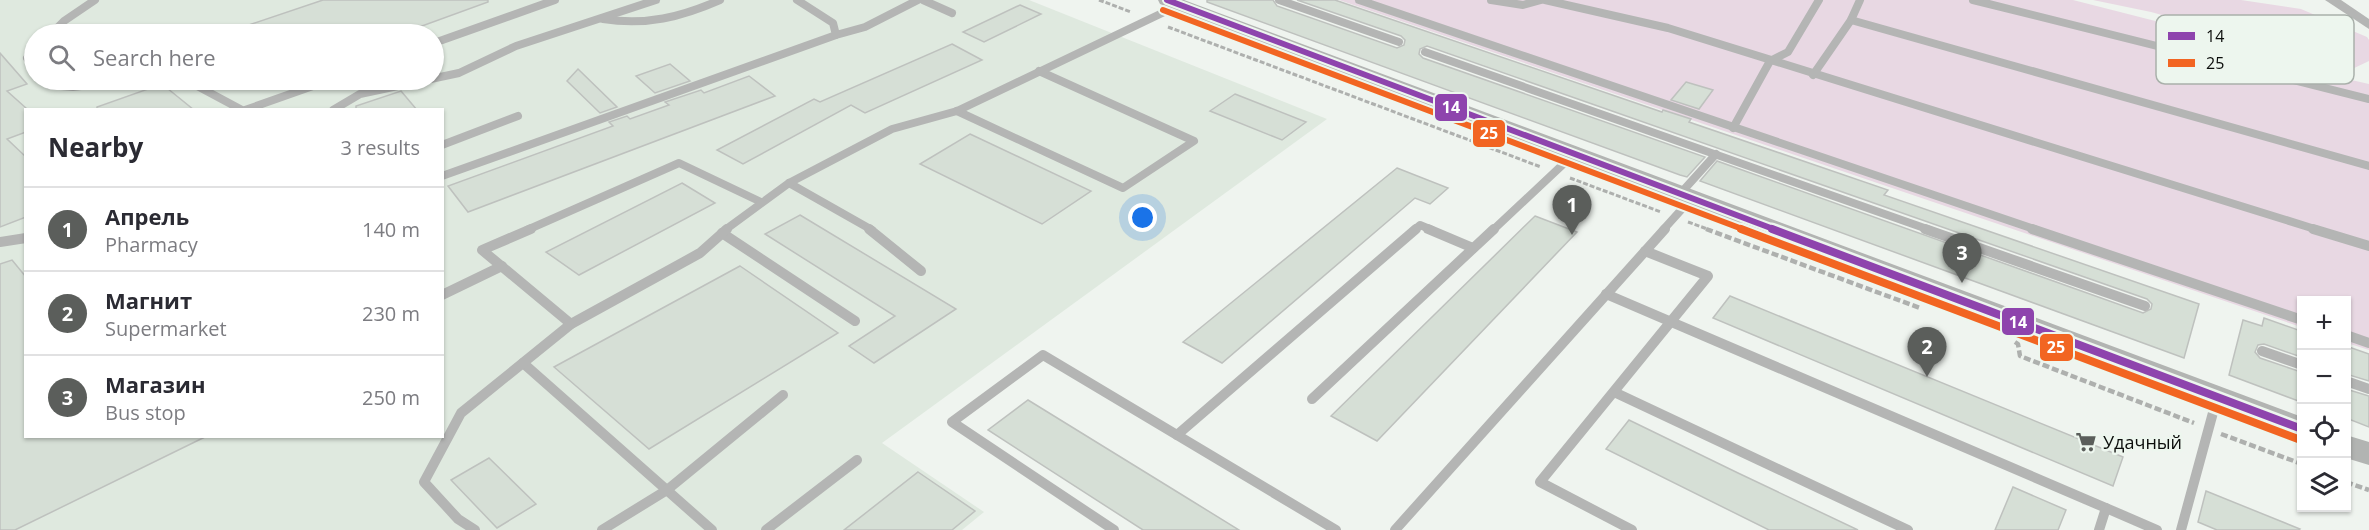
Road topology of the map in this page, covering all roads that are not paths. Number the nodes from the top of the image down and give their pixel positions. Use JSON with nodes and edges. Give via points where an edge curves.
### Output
{"nodes":[{"id":1,"x":95,"y":0,"type":"edge"},
{"id":2,"x":555,"y":0,"type":"edge"},
{"id":3,"x":656,"y":0,"type":"edge"},
{"id":4,"x":720,"y":0,"type":"edge"},
{"id":5,"x":797,"y":0,"type":"edge"},
{"id":6,"x":918,"y":0,"type":"edge"},
{"id":7,"x":923,"y":0,"type":"edge"},
{"id":8,"x":1279,"y":0,"type":"edge"},
{"id":9,"x":1359,"y":0,"type":"edge"},
{"id":10,"x":1491,"y":0,"type":"edge"},
{"id":11,"x":1543,"y":0,"type":"edge"},
{"id":12,"x":1820,"y":0,"type":"edge"},
{"id":13,"x":1860,"y":0,"type":"edge"},
{"id":14,"x":1973,"y":0,"type":"edge"},
{"id":15,"x":2332,"y":0,"type":"edge"},
{"id":16,"x":1173,"y":2,"type":"edge"},
{"id":17,"x":952,"y":13,"type":"dead end"},
{"id":18,"x":601,"y":19,"type":"junction"},
{"id":19,"x":1851,"y":20,"type":"junction"},
{"id":20,"x":61,"y":24,"type":"edge"},
{"id":21,"x":2369,"y":25,"type":"edge"},
{"id":22,"x":836,"y":35,"type":"junction"},
{"id":23,"x":444,"y":39,"type":"edge"},
{"id":24,"x":1398,"y":42,"type":"dead end"},
{"id":25,"x":2156,"y":46,"type":"edge"},
{"id":26,"x":1425,"y":52,"type":"dead end"},
{"id":27,"x":1770,"y":61,"type":"junction"},
{"id":28,"x":1040,"y":71,"type":"junction"},
{"id":29,"x":1813,"y":75,"type":"junction"},
{"id":30,"x":444,"y":77,"type":"edge"},
{"id":31,"x":2309,"y":84,"type":"edge"},
{"id":32,"x":205,"y":90,"type":"edge"},
{"id":33,"x":301,"y":90,"type":"edge"},
{"id":34,"x":373,"y":90,"type":"edge"},
{"id":35,"x":2369,"y":99,"type":"edge"},
{"id":36,"x":240,"y":108,"type":"edge"},
{"id":37,"x":250,"y":108,"type":"edge"},
{"id":38,"x":336,"y":108,"type":"edge"},
{"id":39,"x":957,"y":111,"type":"junction"},
{"id":40,"x":518,"y":116,"type":"dead end"},
{"id":41,"x":1733,"y":128,"type":"junction"},
{"id":42,"x":444,"y":144,"type":"edge"},
{"id":43,"x":1574,"y":154,"type":"junction"},
{"id":44,"x":1716,"y":154,"type":"junction"},
{"id":45,"x":2369,"y":166,"type":"edge"},
{"id":46,"x":444,"y":175,"type":"edge"},
{"id":47,"x":789,"y":183,"type":"junction"},
{"id":48,"x":761,"y":202,"type":"junction"},
{"id":49,"x":1682,"y":203,"type":"junction"},
{"id":50,"x":722,"y":232,"type":"junction"},
{"id":51,"x":24,"y":238,"type":"edge"},
{"id":52,"x":0,"y":242,"type":"edge"},
{"id":53,"x":2369,"y":246,"type":"edge"},
{"id":54,"x":1473,"y":248,"type":"junction"},
{"id":55,"x":1645,"y":251,"type":"junction"},
{"id":56,"x":502,"y":266,"type":"junction"},
{"id":57,"x":921,"y":272,"type":"dead end"},
{"id":58,"x":444,"y":294,"type":"edge"},
{"id":59,"x":1606,"y":294,"type":"junction"},
{"id":60,"x":2145,"y":306,"type":"dead end"},
{"id":61,"x":2297,"y":319,"type":"edge"},
{"id":62,"x":855,"y":321,"type":"dead end"},
{"id":63,"x":1671,"y":321,"type":"junction"},
{"id":64,"x":572,"y":324,"type":"junction"},
{"id":65,"x":2351,"y":337,"type":"edge"},
{"id":66,"x":2369,"y":343,"type":"edge"},
{"id":67,"x":2262,"y":351,"type":"dead end"},
{"id":68,"x":523,"y":363,"type":"junction"},
{"id":69,"x":2297,"y":364,"type":"edge"},
{"id":70,"x":2351,"y":383,"type":"edge"},
{"id":71,"x":2369,"y":389,"type":"edge"},
{"id":72,"x":1614,"y":392,"type":"junction"},
{"id":73,"x":783,"y":395,"type":"dead end"},
{"id":74,"x":2217,"y":398,"type":"junction"},
{"id":75,"x":1312,"y":399,"type":"dead end"},
{"id":76,"x":2297,"y":428,"type":"edge"},
{"id":77,"x":1177,"y":435,"type":"junction"},
{"id":78,"x":2351,"y":448,"type":"edge"},
{"id":79,"x":2369,"y":454,"type":"edge"},
{"id":80,"x":857,"y":460,"type":"dead end"},
{"id":81,"x":667,"y":490,"type":"junction"},
{"id":82,"x":2106,"y":508,"type":"junction"},
{"id":83,"x":475,"y":530,"type":"edge"},
{"id":84,"x":602,"y":530,"type":"edge"},
{"id":85,"x":712,"y":530,"type":"edge"},
{"id":86,"x":766,"y":530,"type":"edge"},
{"id":87,"x":1114,"y":530,"type":"edge"},
{"id":88,"x":1336,"y":530,"type":"edge"},
{"id":89,"x":1395,"y":530,"type":"edge"},
{"id":90,"x":1632,"y":530,"type":"edge"},
{"id":91,"x":1908,"y":530,"type":"edge"},
{"id":92,"x":2099,"y":530,"type":"edge"},
{"id":93,"x":2157,"y":530,"type":"edge"},
{"id":94,"x":2181,"y":530,"type":"edge"}],
"edges":[{"from":1,"to":20,"type":"lane"},
{"from":2,"to":23,"type":"lane"},
{"from":3,"to":18,"type":"lane"},
{"from":4,"to":18,"type":"lane","via":[[657,22],[626,24]]},
{"from":5,"to":22,"type":"lane","via":[[833,23]]},
{"from":6,"to":22,"type":"lane","via":[[865,27]]},
{"from":7,"to":17,"type":"lane"},
{"from":8,"to":24,"type":"lane"},
{"from":9,"to":41,"type":"lane"},
{"from":10,"to":11,"type":"lane","via":[[1523,5]]},
{"from":11,"to":27,"type":"lane","via":[[1668,28]]},
{"from":12,"to":27,"type":"lane","via":[[1788,51]]},
{"from":13,"to":19,"type":"lane"},
{"from":14,"to":25,"type":"lane"},
{"from":15,"to":21,"type":"street"},
{"from":16,"to":28,"type":"lane","via":[[1148,20]]},
{"from":16,"to":43,"type":"street"},
{"from":18,"to":30,"type":"lane","via":[[495,55]]},
{"from":19,"to":29,"type":"lane"},
{"from":19,"to":45,"type":"lane"},
{"from":22,"to":46,"type":"lane"},
{"from":26,"to":44,"type":"lane"},
{"from":27,"to":29,"type":"lane"},
{"from":27,"to":41,"type":"lane"},
{"from":28,"to":39,"type":"lane"},
{"from":28,"to":39,"type":"lane","via":[[1194,141],[1123,188]]},
{"from":29,"to":53,"type":"lane"},
{"from":31,"to":35,"type":"lane"},
{"from":32,"to":36,"type":"lane"},
{"from":33,"to":37,"type":"lane"},
{"from":34,"to":38,"type":"lane"},
{"from":39,"to":47,"type":"lane","via":[[892,129]]},
{"from":40,"to":42,"type":"lane"},
{"from":41,"to":61,"type":"lane"},
{"from":43,"to":49,"type":"street"},
{"from":43,"to":54,"type":"lane"},
{"from":44,"to":49,"type":"lane"},
{"from":44,"to":60,"type":"lane"},
{"from":47,"to":48,"type":"lane"},
{"from":47,"to":57,"type":"lane","via":[[872,230]]},
{"from":48,"to":50,"type":"lane"},
{"from":48,"to":56,"type":"lane","via":[[679,163],[482,250]]},
{"from":49,"to":55,"type":"lane"},
{"from":49,"to":74,"type":"street"},
{"from":50,"to":62,"type":"lane"},
{"from":50,"to":64,"type":"lane","via":[[699,253]]},
{"from":51,"to":52,"type":"lane"},
{"from":54,"to":75,"type":"lane"},
{"from":54,"to":77,"type":"lane","via":[[1420,225]]},
{"from":55,"to":59,"type":"lane"},
{"from":55,"to":63,"type":"lane","via":[[1708,276]]},
{"from":56,"to":58,"type":"lane"},
{"from":56,"to":64,"type":"lane"},
{"from":59,"to":63,"type":"lane"},
{"from":59,"to":89,"type":"lane"},
{"from":63,"to":72,"type":"lane"},
{"from":63,"to":82,"type":"lane"},
{"from":64,"to":68,"type":"lane"},
{"from":65,"to":66,"type":"lane"},
{"from":67,"to":69,"type":"lane"},
{"from":68,"to":81,"type":"lane"},
{"from":68,"to":83,"type":"lane","via":[[461,412],[424,482],[458,519]]},
{"from":70,"to":71,"type":"lane"},
{"from":72,"to":90,"type":"lane","via":[[1540,482]]},
{"from":72,"to":91,"type":"lane"},
{"from":73,"to":81,"type":"lane"},
{"from":74,"to":76,"type":"street"},
{"from":74,"to":94,"type":"lane"},
{"from":77,"to":87,"type":"lane","via":[[1043,355],[952,422]]},
{"from":77,"to":88,"type":"lane"},
{"from":78,"to":79,"type":"street"},
{"from":80,"to":86,"type":"lane"},
{"from":81,"to":84,"type":"lane"},
{"from":81,"to":85,"type":"lane"},
{"from":82,"to":92,"type":"lane"},
{"from":82,"to":93,"type":"lane"}]}
